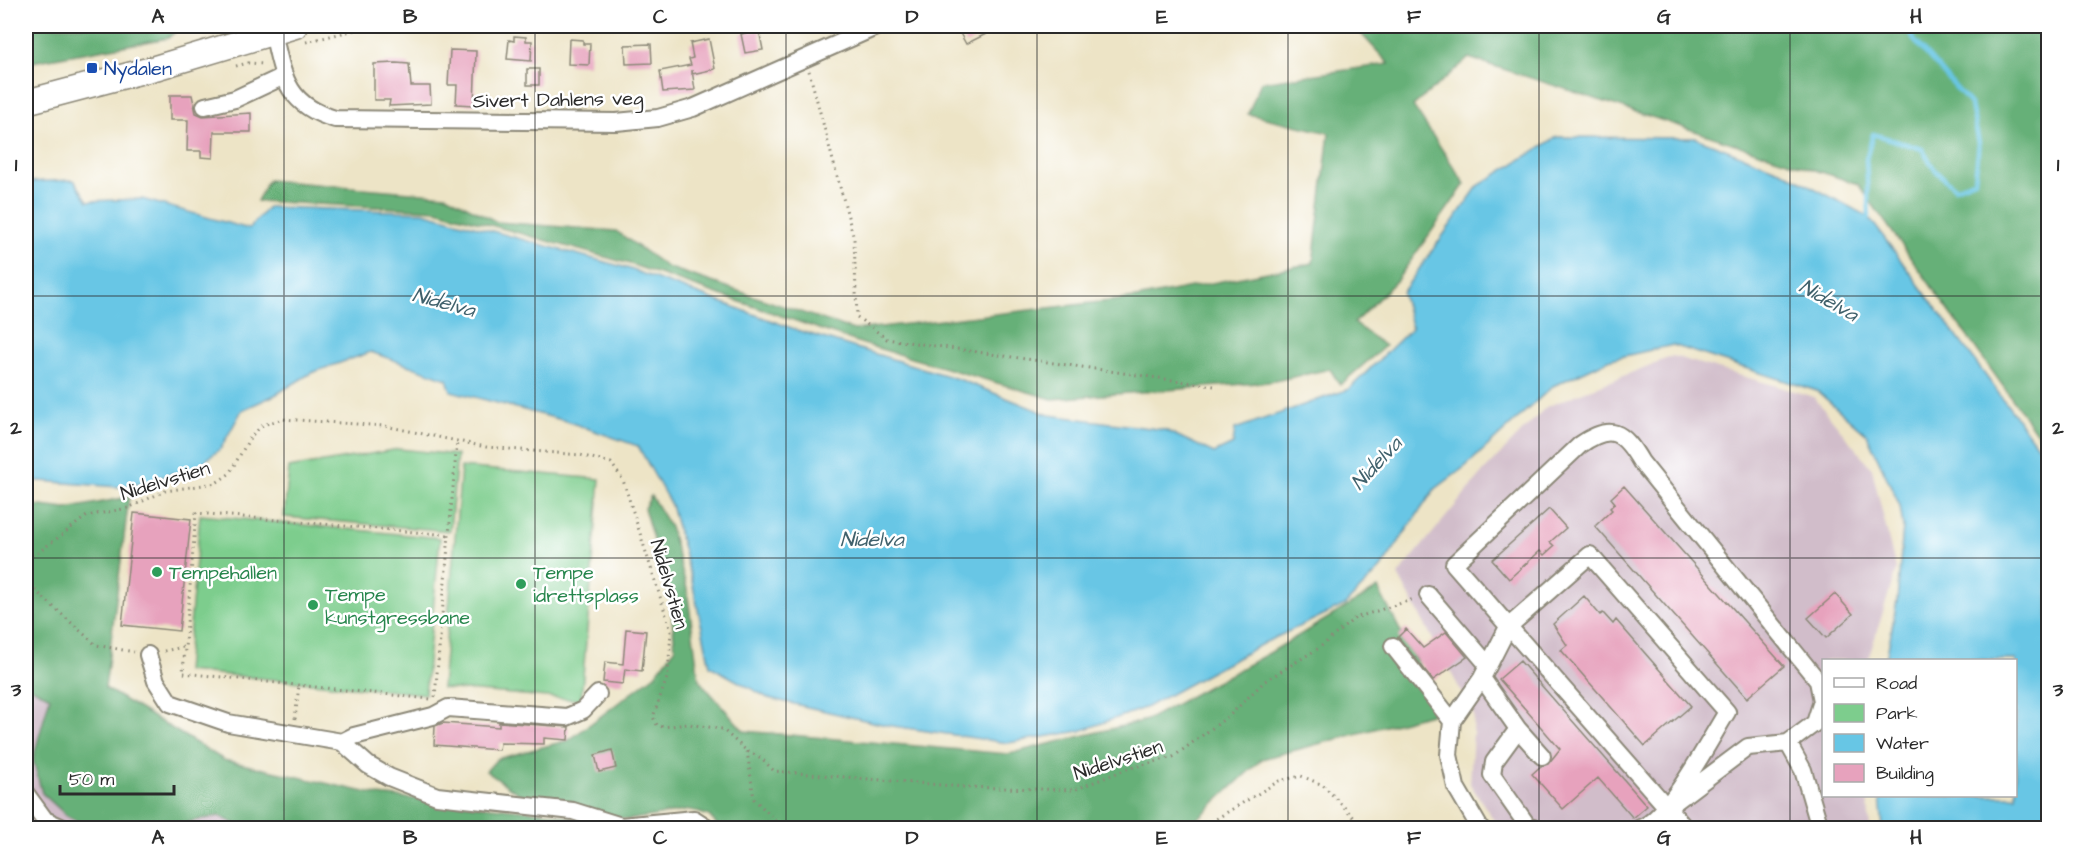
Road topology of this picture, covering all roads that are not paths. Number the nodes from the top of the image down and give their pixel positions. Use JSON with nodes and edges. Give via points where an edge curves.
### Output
{"nodes":[{"id":1,"x":878,"y":26,"type":"edge"},
{"id":2,"x":288,"y":34,"type":"edge"},
{"id":3,"x":283,"y":73,"type":"junction"},
{"id":4,"x":26,"y":102,"type":"edge"},
{"id":5,"x":205,"y":105,"type":"dead end"},
{"id":6,"x":1428,"y":595,"type":"road end"},
{"id":7,"x":1508,"y":627,"type":"junction"},
{"id":8,"x":1393,"y":646,"type":"dead end"},
{"id":9,"x":148,"y":655,"type":"road end"},
{"id":10,"x":1485,"y":672,"type":"junction"},
{"id":11,"x":597,"y":694,"type":"dead end"},
{"id":12,"x":1452,"y":721,"type":"junction"},
{"id":13,"x":1518,"y":729,"type":"junction"},
{"id":14,"x":342,"y":742,"type":"junction"},
{"id":15,"x":1788,"y":743,"type":"junction"},
{"id":16,"x":1542,"y":756,"type":"dead end"},
{"id":17,"x":26,"y":794,"type":"edge"},
{"id":18,"x":1668,"y":807,"type":"junction"},
{"id":19,"x":63,"y":828,"type":"edge"},
{"id":20,"x":708,"y":828,"type":"edge"},
{"id":21,"x":1480,"y":828,"type":"edge"},
{"id":22,"x":1536,"y":828,"type":"edge"},
{"id":23,"x":1640,"y":828,"type":"edge"},
{"id":24,"x":1685,"y":828,"type":"edge"},
{"id":25,"x":1820,"y":828,"type":"edge"}],
"edges":[{"from":1,"to":3,"type":"street","name":"Sivert Dahlens veg","via":[[693,108],[658,118],[616,122],[335,119],[297,99]]},
{"from":2,"to":3,"type":"street","name":"Sivert Dahlens veg"},
{"from":2,"to":4,"type":"highway"},
{"from":3,"to":5,"type":"street","via":[[235,99]]},
{"from":6,"to":10,"type":"street"},
{"from":7,"to":10,"type":"street"},
{"from":7,"to":15,"type":"street","via":[[1454,564],[1580,445],[1603,432],[1616,432],[1630,443],[1641,462],[1818,681],[1822,701],[1815,723]]},
{"from":7,"to":18,"type":"street"},
{"from":7,"to":18,"type":"street","via":[[1590,555],[1727,712]]},
{"from":8,"to":12,"type":"street"},
{"from":9,"to":14,"type":"street","via":[[156,681],[170,703],[228,723]]},
{"from":10,"to":12,"type":"street"},
{"from":10,"to":13,"type":"street"},
{"from":11,"to":14,"type":"street","via":[[583,710],[567,717],[448,708],[433,716]]},
{"from":12,"to":21,"type":"street","via":[[1449,755],[1456,787]]},
{"from":13,"to":16,"type":"street"},
{"from":13,"to":22,"type":"street","via":[[1494,762],[1492,775],[1527,825]]},
{"from":14,"to":20,"type":"street","via":[[389,777],[437,796],[573,811],[621,826],[694,819]]},
{"from":15,"to":18,"type":"street","via":[[1748,747]]},
{"from":15,"to":25,"type":"street","via":[[1803,770]]},
{"from":17,"to":19,"type":"street","via":[[45,820]]},
{"from":18,"to":23,"type":"street"},
{"from":18,"to":24,"type":"street"}]}
